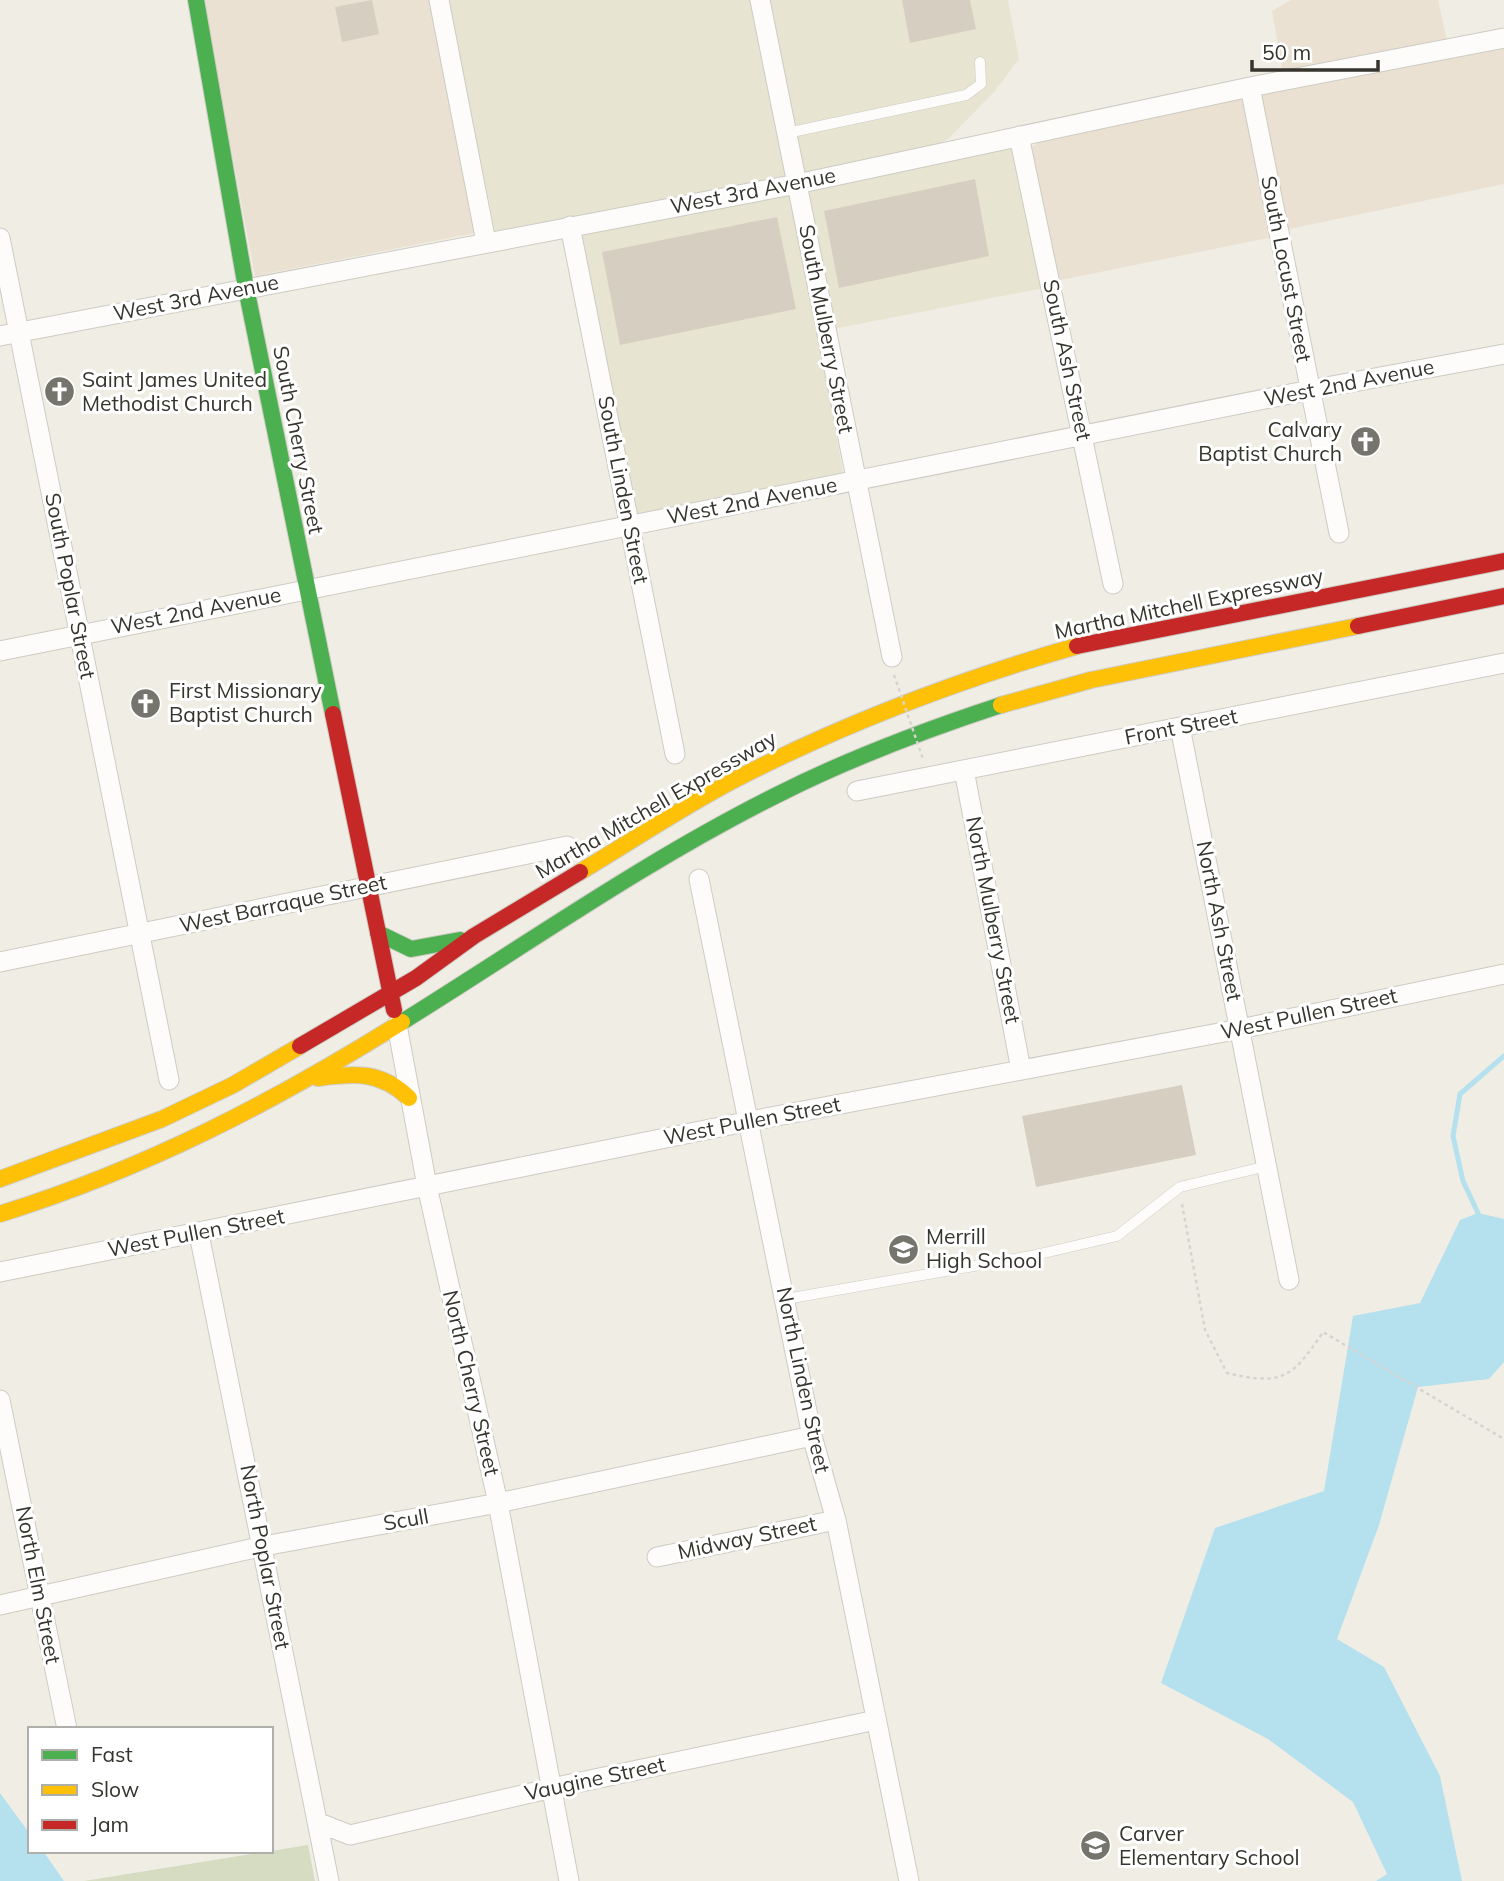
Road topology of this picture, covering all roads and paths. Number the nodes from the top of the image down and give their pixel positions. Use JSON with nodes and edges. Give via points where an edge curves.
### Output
{"nodes":[{"id":1,"x":196,"y":0,"type":"edge"},
{"id":2,"x":439,"y":0,"type":"edge"},
{"id":3,"x":760,"y":0,"type":"edge"},
{"id":4,"x":1504,"y":38,"type":"edge"},
{"id":5,"x":981,"y":62,"type":"dead end"},
{"id":6,"x":1250,"y":87,"type":"junction"},
{"id":7,"x":787,"y":133,"type":"junction"},
{"id":8,"x":1019,"y":136,"type":"junction"},
{"id":9,"x":797,"y":184,"type":"junction"},
{"id":10,"x":570,"y":226,"type":"junction"},
{"id":11,"x":0,"y":238,"type":"edge"},
{"id":12,"x":486,"y":242,"type":"junction"},
{"id":13,"x":246,"y":288,"type":"junction"},
{"id":14,"x":10,"y":334,"type":"edge"},
{"id":15,"x":1504,"y":354,"type":"edge"},
{"id":16,"x":1310,"y":390,"type":"junction"},
{"id":17,"x":1084,"y":435,"type":"junction"},
{"id":18,"x":855,"y":480,"type":"junction"},
{"id":19,"x":630,"y":525,"type":"junction"},
{"id":20,"x":1339,"y":533,"type":"dead end"},
{"id":21,"x":1504,"y":561,"type":"edge"},
{"id":22,"x":1113,"y":584,"type":"dead end"},
{"id":23,"x":307,"y":589,"type":"junction"},
{"id":24,"x":1504,"y":596,"type":"edge"},
{"id":25,"x":79,"y":634,"type":"junction"},
{"id":26,"x":0,"y":651,"type":"edge"},
{"id":27,"x":1504,"y":663,"type":"edge"},
{"id":28,"x":893,"y":666,"type":"joint"},
{"id":29,"x":1180,"y":727,"type":"junction"},
{"id":30,"x":675,"y":754,"type":"dead end"},
{"id":31,"x":923,"y":760,"type":"dead end"},
{"id":32,"x":964,"y":770,"type":"junction"},
{"id":33,"x":857,"y":791,"type":"dead end"},
{"id":34,"x":567,"y":846,"type":"dead end"},
{"id":35,"x":699,"y":879,"type":"dead end"},
{"id":36,"x":369,"y":886,"type":"junction"},
{"id":37,"x":378,"y":933,"type":"junction"},
{"id":38,"x":138,"y":934,"type":"junction"},
{"id":39,"x":474,"y":936,"type":"junction"},
{"id":40,"x":0,"y":962,"type":"edge"},
{"id":41,"x":1504,"y":974,"type":"edge"},
{"id":42,"x":391,"y":992,"type":"junction"},
{"id":43,"x":397,"y":1025,"type":"junction"},
{"id":44,"x":1240,"y":1029,"type":"junction"},
{"id":45,"x":1021,"y":1070,"type":"junction"},
{"id":46,"x":311,"y":1079,"type":"junction"},
{"id":47,"x":169,"y":1080,"type":"dead end"},
{"id":48,"x":409,"y":1098,"type":"junction"},
{"id":49,"x":750,"y":1121,"type":"junction"},
{"id":50,"x":1267,"y":1166,"type":"junction"},
{"id":51,"x":0,"y":1179,"type":"edge"},
{"id":52,"x":426,"y":1186,"type":"junction"},
{"id":53,"x":1180,"y":1187,"type":"junction"},
{"id":54,"x":0,"y":1214,"type":"edge"},
{"id":55,"x":199,"y":1234,"type":"junction"},
{"id":56,"x":0,"y":1272,"type":"edge"},
{"id":57,"x":1289,"y":1280,"type":"dead end"},
{"id":58,"x":786,"y":1299,"type":"junction"},
{"id":59,"x":0,"y":1400,"type":"edge"},
{"id":60,"x":812,"y":1436,"type":"junction"},
{"id":61,"x":1504,"y":1439,"type":"edge"},
{"id":62,"x":498,"y":1503,"type":"junction"},
{"id":63,"x":836,"y":1520,"type":"junction"},
{"id":64,"x":264,"y":1546,"type":"junction"},
{"id":65,"x":657,"y":1557,"type":"dead end"},
{"id":66,"x":41,"y":1597,"type":"junction"},
{"id":67,"x":0,"y":1605,"type":"edge"},
{"id":68,"x":876,"y":1720,"type":"junction"},
{"id":69,"x":66,"y":1727,"type":"edge"},
{"id":70,"x":552,"y":1788,"type":"junction"},
{"id":71,"x":317,"y":1822,"type":"junction"},
{"id":72,"x":329,"y":1881,"type":"edge"},
{"id":73,"x":569,"y":1881,"type":"edge"},
{"id":74,"x":907,"y":1881,"type":"edge"}],
"edges":[{"from":1,"to":13,"type":"main road","name":"South Cherry Street"},
{"from":2,"to":12,"type":"street"},
{"from":3,"to":7,"type":"street","name":"South Mulberry Street"},
{"from":4,"to":6,"type":"street","name":"West 3rd Avenue"},
{"from":5,"to":7,"type":"lane","via":[[981,84],[966,95]]},
{"from":6,"to":8,"type":"street","name":"West 3rd Avenue"},
{"from":6,"to":16,"type":"street","name":"South Locust Street"},
{"from":7,"to":9,"type":"street","name":"South Mulberry Street"},
{"from":8,"to":9,"type":"street","name":"West 3rd Avenue"},
{"from":8,"to":17,"type":"street","name":"South Ash Street"},
{"from":9,"to":10,"type":"street","name":"West 3rd Avenue"},
{"from":9,"to":18,"type":"street","name":"South Mulberry Street"},
{"from":10,"to":12,"type":"street","name":"West 3rd Avenue"},
{"from":10,"to":19,"type":"street","name":"South Linden Street"},
{"from":11,"to":14,"type":"street","name":"South Poplar Street"},
{"from":12,"to":13,"type":"street","name":"West 3rd Avenue"},
{"from":13,"to":14,"type":"street","name":"West 3rd Avenue"},
{"from":13,"to":23,"type":"main road","name":"South Cherry Street"},
{"from":14,"to":25,"type":"street","name":"South Poplar Street"},
{"from":15,"to":16,"type":"street","name":"West 2nd Avenue"},
{"from":16,"to":17,"type":"street","name":"West 2nd Avenue"},
{"from":16,"to":20,"type":"street","name":"South Locust Street"},
{"from":17,"to":18,"type":"street","name":"West 2nd Avenue"},
{"from":17,"to":22,"type":"street","name":"South Ash Street"},
{"from":18,"to":19,"type":"street","name":"West 2nd Avenue"},
{"from":18,"to":28,"type":"street","name":"South Mulberry Street"},
{"from":19,"to":23,"type":"street","name":"West 2nd Avenue"},
{"from":19,"to":30,"type":"street","name":"South Linden Street"},
{"from":21,"to":39,"type":"main road","name":"Martha Mitchell Expressway","via":[[1086,644],[935,690],[820,737],[734,780]]},
{"from":23,"to":25,"type":"street","name":"West 2nd Avenue"},
{"from":23,"to":36,"type":"main road","name":"South Cherry Street"},
{"from":24,"to":43,"type":"main road","via":[[1044,691],[900,742],[738,815]]},
{"from":25,"to":26,"type":"street","name":"West 2nd Avenue"},
{"from":25,"to":38,"type":"street","name":"South Poplar Street"},
{"from":27,"to":29,"type":"street","name":"Front Street"},
{"from":28,"to":31,"type":"path","bridge":true},
{"from":29,"to":32,"type":"street","name":"Front Street"},
{"from":29,"to":44,"type":"street","name":"North Ash Street"},
{"from":32,"to":33,"type":"street","name":"Front Street"},
{"from":32,"to":45,"type":"street","name":"North Mulberry Street"},
{"from":34,"to":36,"type":"street","name":"West Barraque Street"},
{"from":35,"to":49,"type":"street","name":"North Linden Street"},
{"from":36,"to":37,"type":"main road","name":"North Cherry Street"},
{"from":36,"to":38,"type":"street","name":"West Barraque Street"},
{"from":37,"to":39,"type":"main road","via":[[411,948]]},
{"from":37,"to":42,"type":"main road","name":"North Cherry Street"},
{"from":38,"to":40,"type":"street","name":"West Barraque Street"},
{"from":38,"to":47,"type":"street"},
{"from":39,"to":42,"type":"main road","name":"Martha Mitchell Expressway"},
{"from":41,"to":44,"type":"street","name":"West Pullen Street"},
{"from":42,"to":43,"type":"main road","name":"North Cherry Street"},
{"from":42,"to":51,"type":"main road","name":"Martha Mitchell Expressway","via":[[233,1085],[162,1119]]},
{"from":43,"to":46,"type":"main road"},
{"from":43,"to":48,"type":"street","name":"North Cherry Street"},
{"from":44,"to":45,"type":"street","name":"West Pullen Street"},
{"from":44,"to":50,"type":"street","name":"North Ash Street"},
{"from":45,"to":49,"type":"street","name":"West Pullen Street"},
{"from":46,"to":48,"type":"main road","via":[[379,1075],[394,1082]]},
{"from":46,"to":54,"type":"main road","via":[[174,1149]]},
{"from":48,"to":52,"type":"street","name":"North Cherry Street"},
{"from":49,"to":52,"type":"street","name":"West Pullen Street"},
{"from":49,"to":58,"type":"street","name":"North Linden Street"},
{"from":50,"to":53,"type":"lane"},
{"from":50,"to":57,"type":"street","name":"North Ash Street"},
{"from":52,"to":55,"type":"street","name":"West Pullen Street"},
{"from":52,"to":62,"type":"street","name":"North Cherry Street"},
{"from":53,"to":58,"type":"lane","via":[[1117,1236],[1031,1256]]},
{"from":53,"to":61,"type":"path","via":[[1205,1330],[1227,1373],[1264,1382],[1299,1367],[1323,1332]]},
{"from":55,"to":56,"type":"street","name":"West Pullen Street"},
{"from":55,"to":64,"type":"street","name":"North Poplar Street"},
{"from":58,"to":60,"type":"street","name":"North Linden Street"},
{"from":59,"to":66,"type":"street","name":"North Elm Street"},
{"from":60,"to":62,"type":"street","name":"Scull"},
{"from":60,"to":63,"type":"street","name":"North Linden Street"},
{"from":62,"to":64,"type":"street","name":"Scull"},
{"from":62,"to":70,"type":"street","name":"North Cherry Street"},
{"from":63,"to":65,"type":"street","name":"Midway Street"},
{"from":63,"to":68,"type":"street","name":"North Linden Street"},
{"from":64,"to":66,"type":"street","name":"Scull"},
{"from":64,"to":71,"type":"street","name":"North Poplar Street"},
{"from":66,"to":67,"type":"street","name":"Scull"},
{"from":66,"to":69,"type":"street","name":"North Elm Street"},
{"from":68,"to":70,"type":"street","name":"Vaugine Street"},
{"from":68,"to":74,"type":"street","name":"North Linden Street"},
{"from":70,"to":71,"type":"street","name":"Vaugine Street","via":[[350,1835]]},
{"from":70,"to":73,"type":"street","name":"North Cherry Street"},
{"from":71,"to":72,"type":"street","name":"North Poplar Street"}]}
